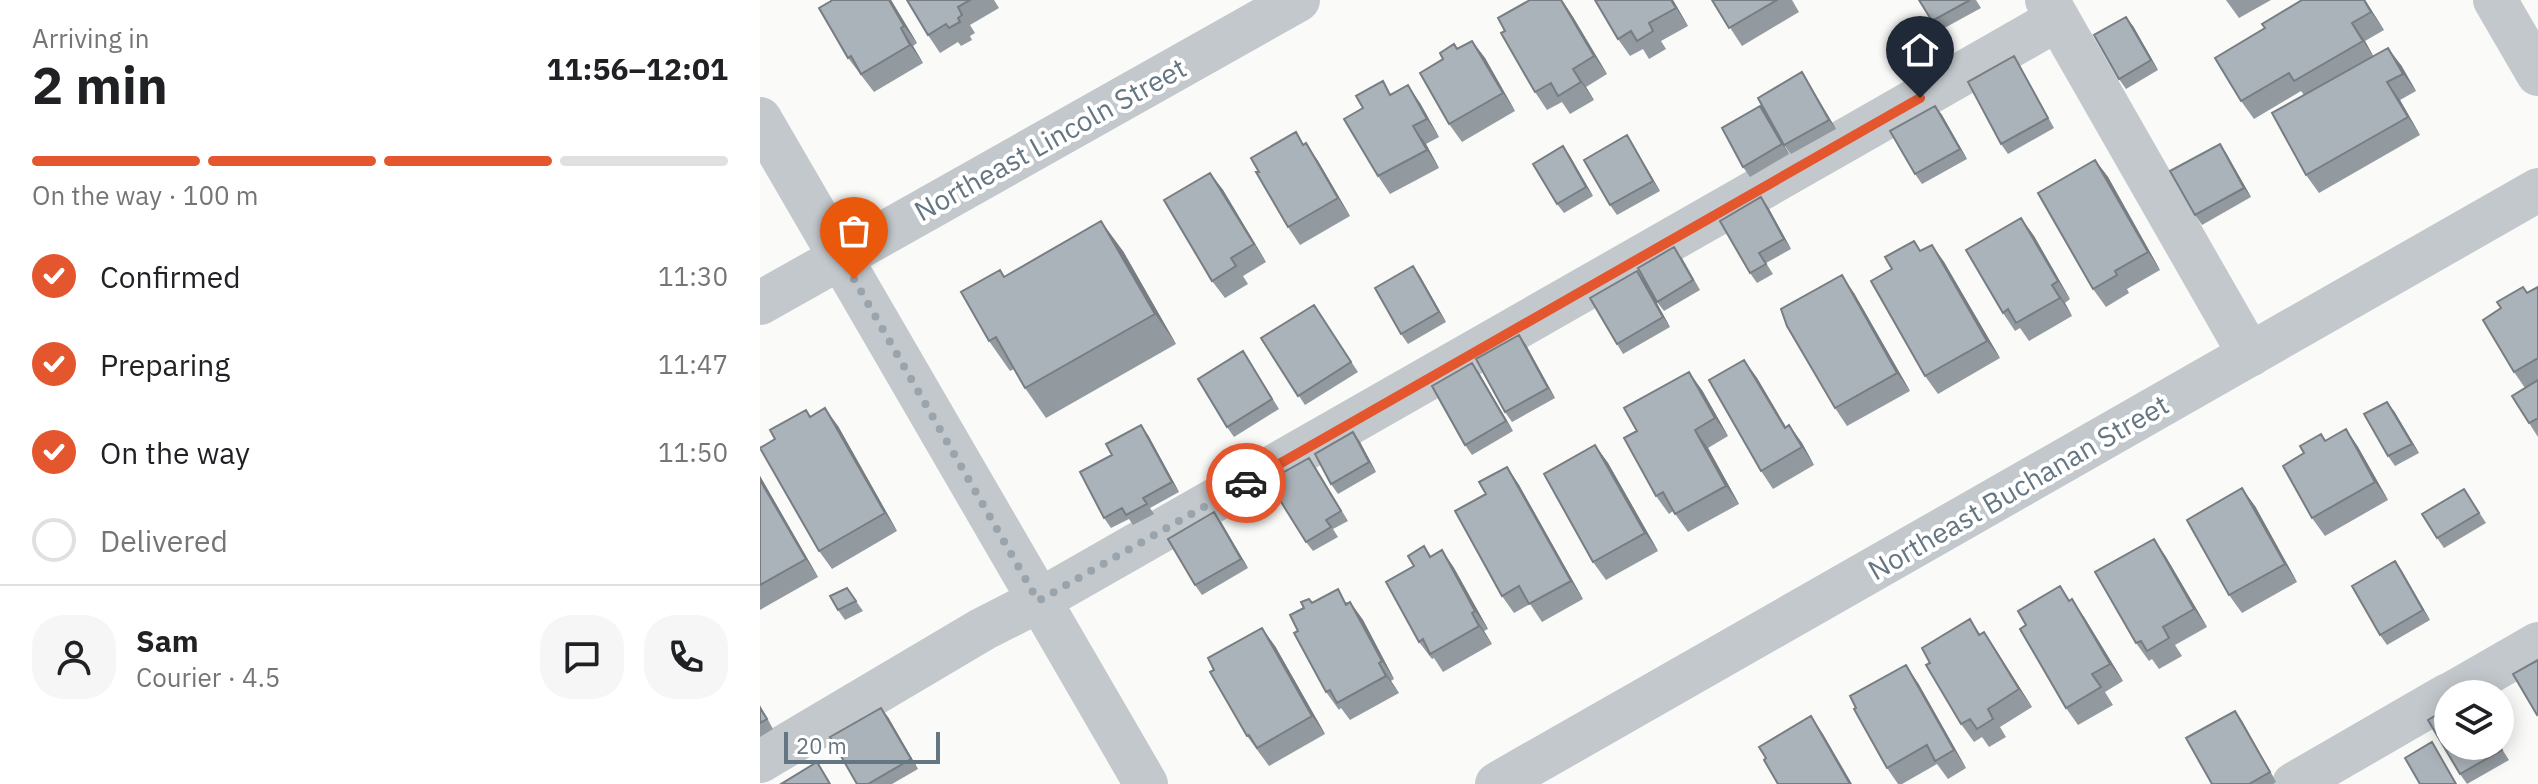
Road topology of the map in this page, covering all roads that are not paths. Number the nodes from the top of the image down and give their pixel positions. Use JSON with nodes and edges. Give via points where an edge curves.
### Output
{"nodes":[{"id":1,"x":1298,"y":0,"type":"edge"},
{"id":2,"x":2495,"y":0,"type":"edge"},
{"id":3,"x":2053,"y":10,"type":"edge"},
{"id":4,"x":2538,"y":74,"type":"edge"},
{"id":5,"x":760,"y":119,"type":"edge"},
{"id":6,"x":2538,"y":190,"type":"edge"},
{"id":7,"x":841,"y":257,"type":"junction"},
{"id":8,"x":760,"y":303,"type":"edge"},
{"id":9,"x":2250,"y":355,"type":"junction"},
{"id":10,"x":1038,"y":601,"type":"junction"},
{"id":11,"x":2538,"y":644,"type":"edge"},
{"id":12,"x":2475,"y":680,"type":"edge"},
{"id":13,"x":2434,"y":704,"type":"edge"},
{"id":14,"x":760,"y":761,"type":"edge"},
{"id":15,"x":1146,"y":784,"type":"edge"},
{"id":16,"x":1497,"y":784,"type":"edge"},
{"id":17,"x":2294,"y":784,"type":"edge"}],
"edges":[{"from":1,"to":7,"type":"street","name":"Northeast Lincoln Street"},
{"from":2,"to":4,"type":"street"},
{"from":3,"to":9,"type":"street"},
{"from":3,"to":10,"type":"street"},
{"from":5,"to":7,"type":"street"},
{"from":6,"to":9,"type":"street","name":"Northeast Buchanan Street"},
{"from":7,"to":8,"type":"street","name":"Northeast Lincoln Street"},
{"from":7,"to":10,"type":"street"},
{"from":9,"to":16,"type":"street","name":"Northeast Buchanan Street"},
{"from":10,"to":14,"type":"street"},
{"from":10,"to":15,"type":"street"},
{"from":11,"to":12,"type":"street"},
{"from":13,"to":17,"type":"street"}]}
